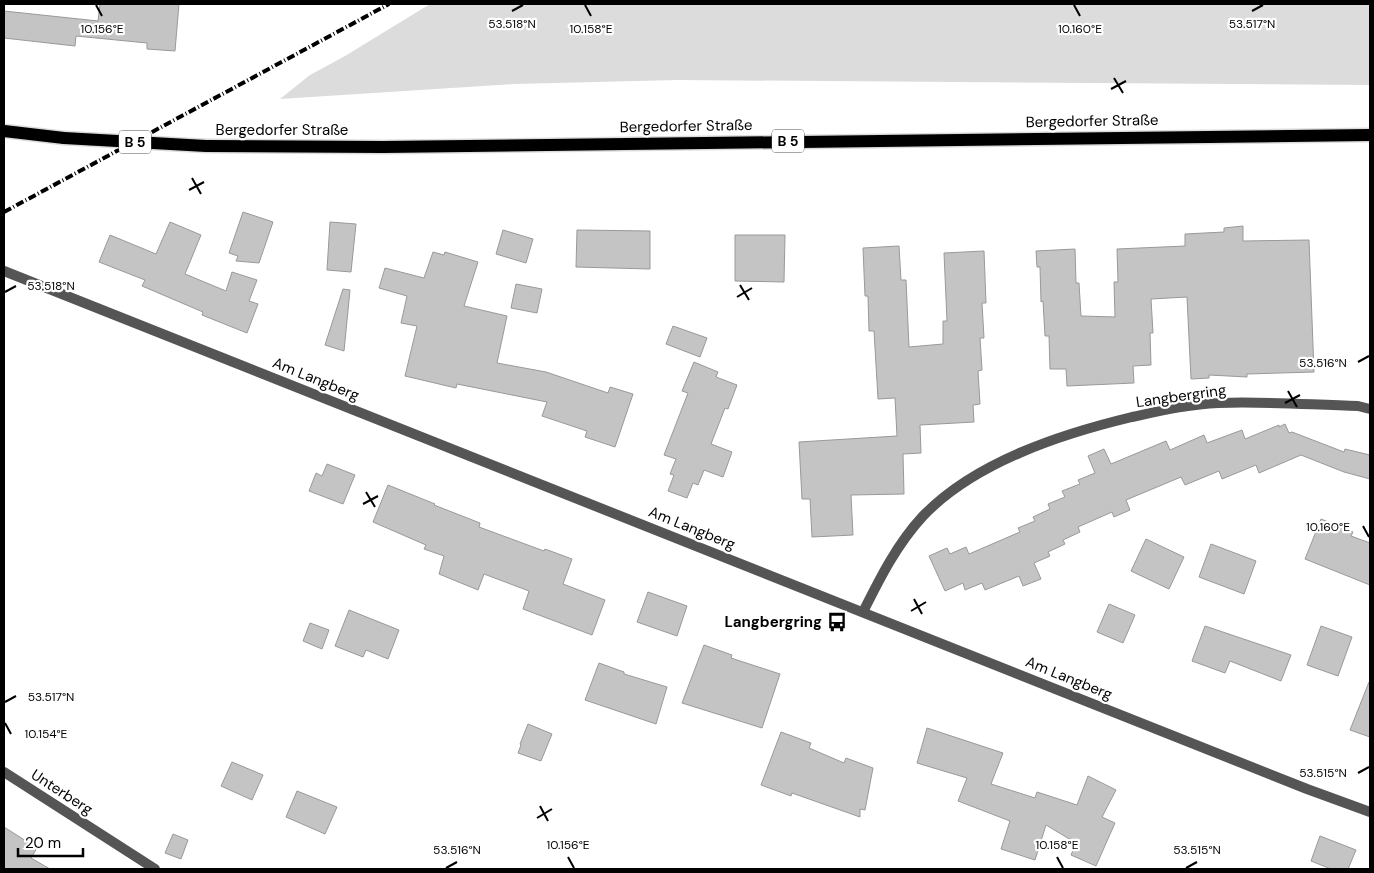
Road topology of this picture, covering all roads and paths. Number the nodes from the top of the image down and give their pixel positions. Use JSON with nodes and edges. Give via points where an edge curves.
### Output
{"nodes":[{"id":1,"x":4,"y":132,"type":"edge"},
{"id":2,"x":1370,"y":135,"type":"edge"},
{"id":3,"x":4,"y":271,"type":"edge"},
{"id":4,"x":1370,"y":408,"type":"edge"},
{"id":5,"x":863,"y":612,"type":"junction"},
{"id":6,"x":4,"y":772,"type":"edge"},
{"id":7,"x":1370,"y":812,"type":"edge"},
{"id":8,"x":155,"y":869,"type":"edge"}],
"edges":[{"from":1,"to":2,"type":"main road","name":"Bergedorfer Straße","number":"B 5","bridge":true,"via":[[206,146]]},
{"from":3,"to":5,"type":"street","name":"Am Langberg"},
{"from":4,"to":5,"type":"street","name":"Langbergring","via":[[1217,403],[1163,410],[1103,424],[1033,447],[986,470],[950,493],[924,516],[898,547]]},
{"from":5,"to":7,"type":"street","name":"Am Langberg"},
{"from":6,"to":8,"type":"street","name":"Unterberg"}]}
